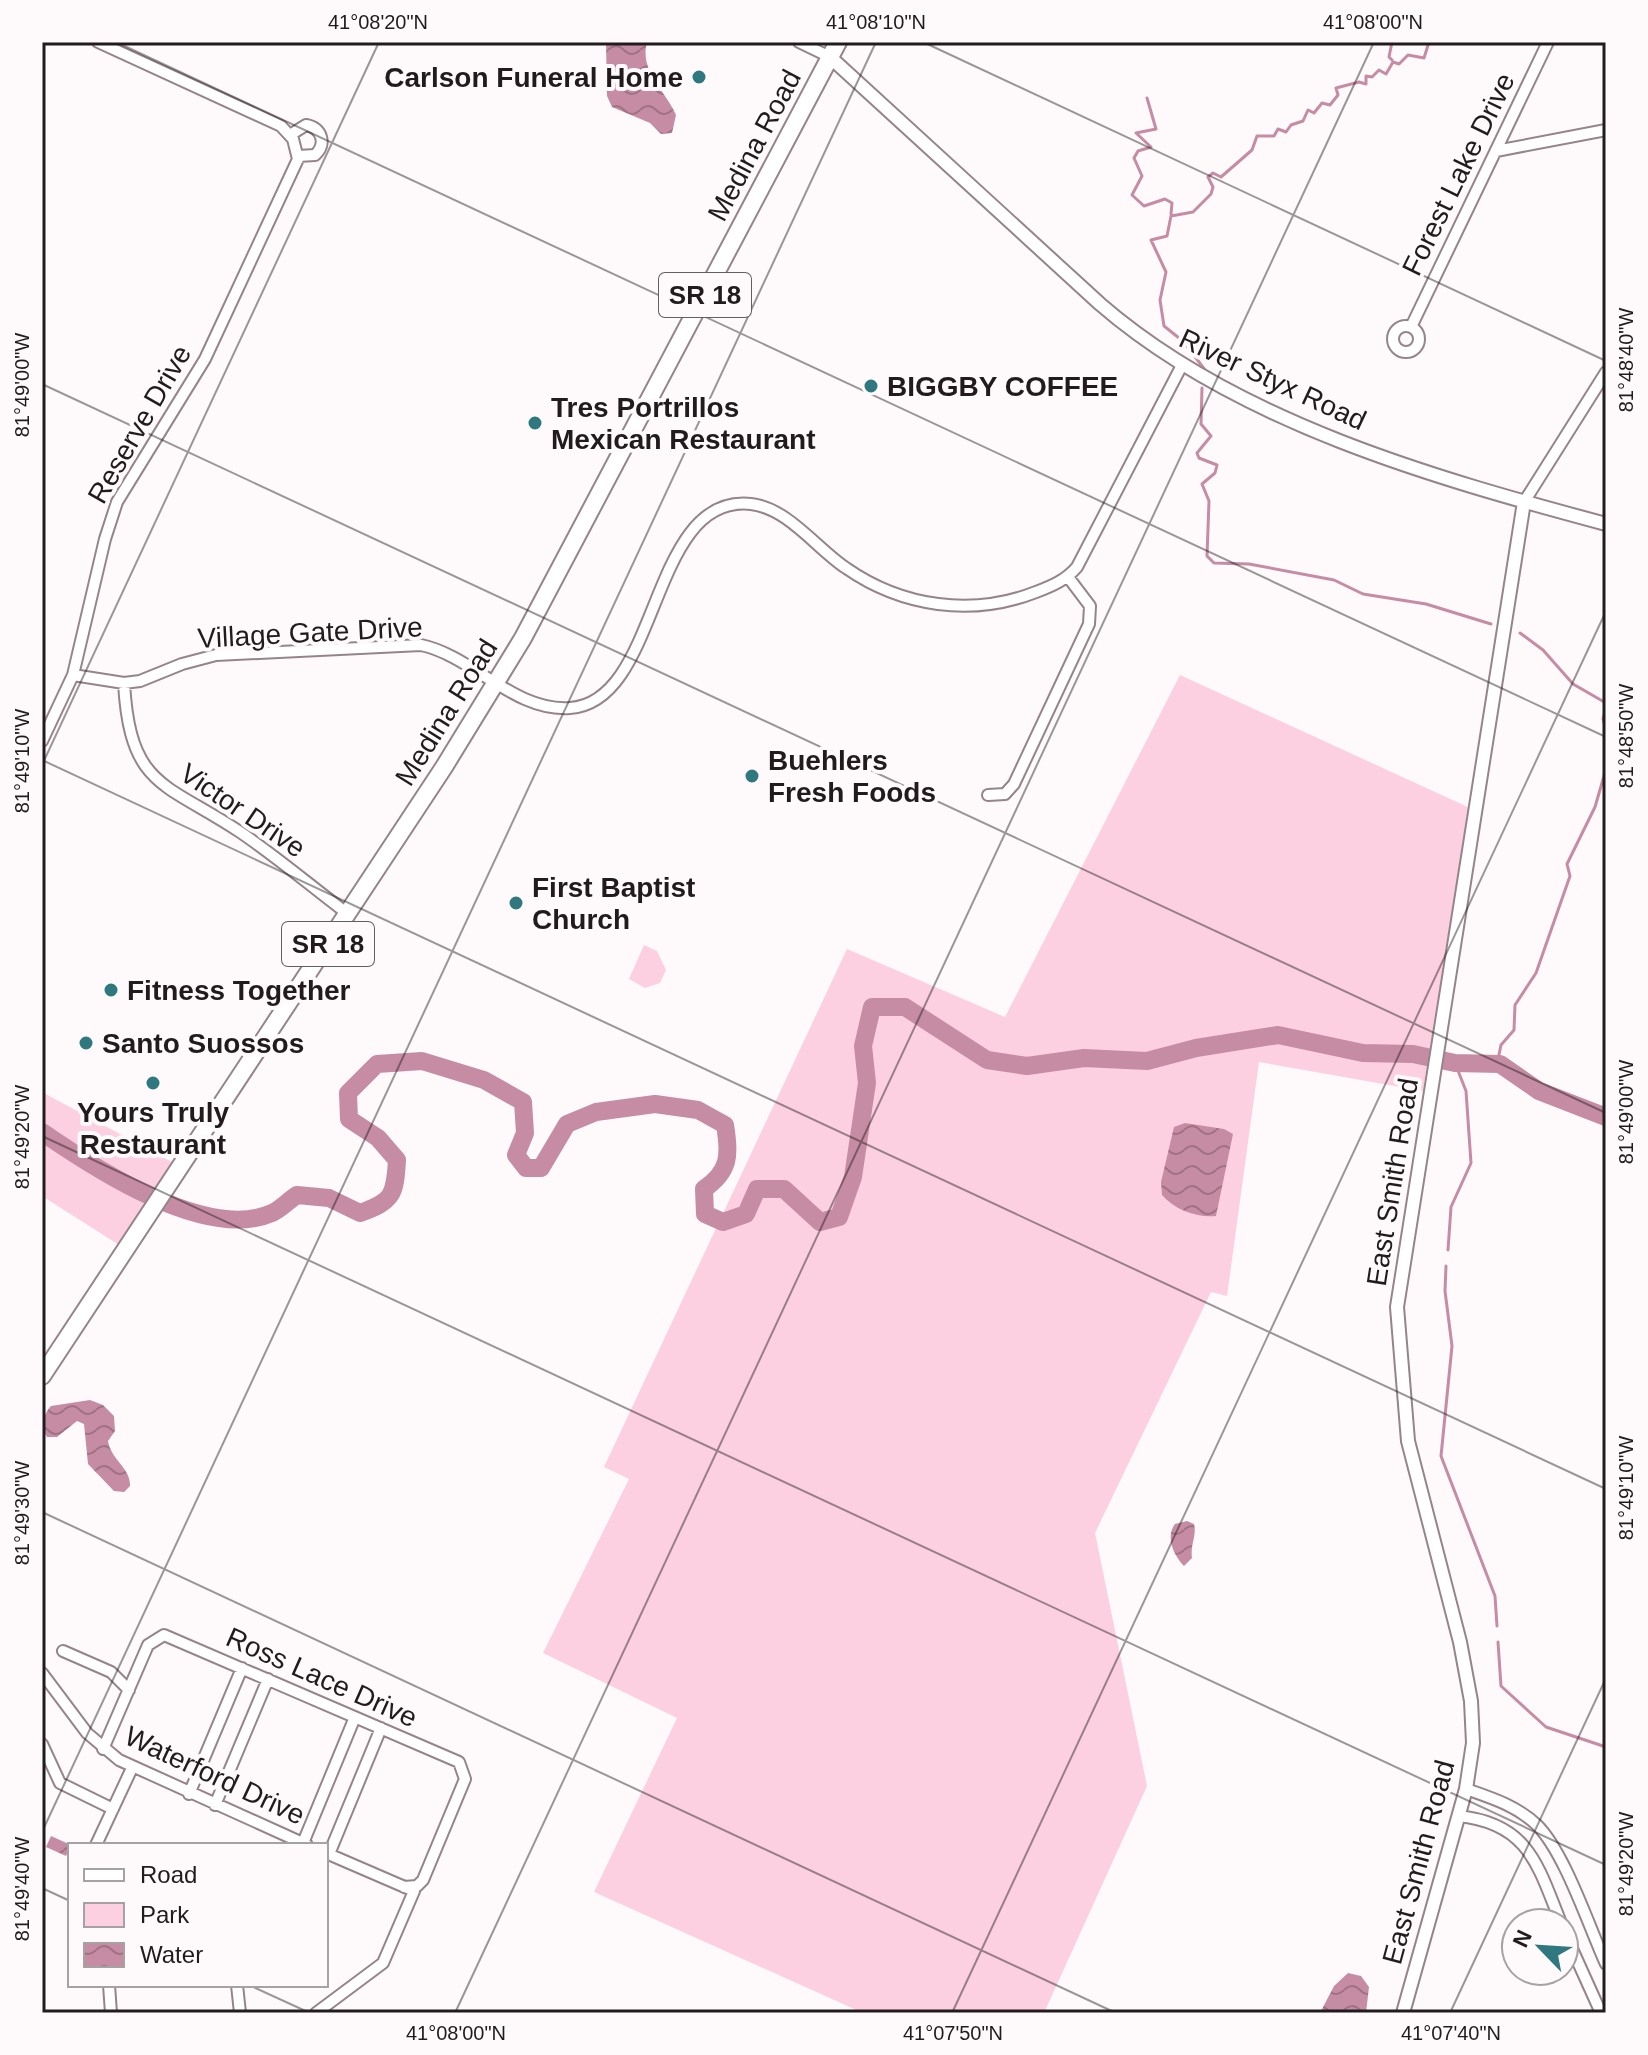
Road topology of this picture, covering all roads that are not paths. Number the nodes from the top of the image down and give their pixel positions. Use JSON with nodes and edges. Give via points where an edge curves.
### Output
{"nodes":[{"id":1,"x":98,"y":42,"type":"edge"},
{"id":2,"x":799,"y":42,"type":"edge"},
{"id":3,"x":1548,"y":42,"type":"edge"},
{"id":4,"x":834,"y":50,"type":"edge"},
{"id":5,"x":1606,"y":130,"type":"edge"},
{"id":6,"x":292,"y":137,"type":"junction"},
{"id":7,"x":1496,"y":151,"type":"junction"},
{"id":8,"x":298,"y":156,"type":"junction"},
{"id":9,"x":1411,"y":327,"type":"dead end"},
{"id":10,"x":1181,"y":367,"type":"junction"},
{"id":11,"x":1606,"y":372,"type":"edge"},
{"id":12,"x":1524,"y":502,"type":"junction"},
{"id":13,"x":1606,"y":524,"type":"edge"},
{"id":14,"x":1068,"y":577,"type":"junction"},
{"id":15,"x":73,"y":675,"type":"junction"},
{"id":16,"x":497,"y":682,"type":"junction"},
{"id":17,"x":124,"y":683,"type":"junction"},
{"id":18,"x":42,"y":741,"type":"edge"},
{"id":19,"x":988,"y":795,"type":"dead end"},
{"id":20,"x":348,"y":914,"type":"junction"},
{"id":21,"x":42,"y":1376,"type":"edge"},
{"id":22,"x":63,"y":1651,"type":"dead end"},
{"id":23,"x":242,"y":1668,"type":"junction"},
{"id":24,"x":42,"y":1673,"type":"edge"},
{"id":25,"x":268,"y":1679,"type":"junction"},
{"id":26,"x":129,"y":1690,"type":"junction"},
{"id":27,"x":355,"y":1717,"type":"junction"},
{"id":28,"x":381,"y":1728,"type":"junction"},
{"id":29,"x":42,"y":1744,"type":"edge"},
{"id":30,"x":103,"y":1749,"type":"junction"},
{"id":31,"x":132,"y":1768,"type":"junction"},
{"id":32,"x":1466,"y":1789,"type":"junction"},
{"id":33,"x":189,"y":1794,"type":"junction"},
{"id":34,"x":215,"y":1805,"type":"junction"},
{"id":35,"x":113,"y":1809,"type":"junction"},
{"id":36,"x":1458,"y":1816,"type":"junction"},
{"id":37,"x":97,"y":1843,"type":"edge"},
{"id":38,"x":303,"y":1843,"type":"edge"},
{"id":39,"x":305,"y":1843,"type":"edge"},
{"id":40,"x":328,"y":1852,"type":"edge"},
{"id":41,"x":328,"y":1854,"type":"edge"},
{"id":42,"x":404,"y":1887,"type":"junction"},
{"id":43,"x":1555,"y":1907,"type":"edge"},
{"id":44,"x":1606,"y":1964,"type":"edge"},
{"id":45,"x":1580,"y":1966,"type":"edge"},
{"id":46,"x":109,"y":1987,"type":"edge"},
{"id":47,"x":237,"y":1987,"type":"edge"},
{"id":48,"x":111,"y":2013,"type":"edge"},
{"id":49,"x":240,"y":2013,"type":"edge"},
{"id":50,"x":316,"y":2013,"type":"edge"},
{"id":51,"x":1403,"y":2013,"type":"edge"},
{"id":52,"x":1601,"y":2013,"type":"edge"}],
"edges":[{"from":1,"to":6,"type":"street","via":[[281,126]]},
{"from":2,"to":4,"type":"street"},
{"from":3,"to":7,"type":"street","name":"Forest Lake Drive"},
{"from":4,"to":10,"type":"street","name":"River Styx Road","via":[[1100,304]]},
{"from":4,"to":16,"type":"highway","name":"Medina Road","number":"SR 18"},
{"from":5,"to":7,"type":"street"},
{"from":6,"to":8,"type":"street"},
{"from":6,"to":8,"type":"street","via":[[306,125],[322,137],[315,155]]},
{"from":7,"to":9,"type":"street","name":"Forest Lake Drive"},
{"from":8,"to":15,"type":"street","name":"Reserve Drive","via":[[205,359],[117,502]]},
{"from":10,"to":12,"type":"street","name":"River Styx Road","via":[[1412,469]]},
{"from":10,"to":14,"type":"street","via":[[1089,551]]},
{"from":11,"to":12,"type":"street","name":"East Smith Road"},
{"from":12,"to":13,"type":"street","name":"River Styx Road"},
{"from":12,"to":32,"type":"street","name":"East Smith Road","via":[[1397,1307],[1408,1441],[1471,1701],[1473,1743]]},
{"from":14,"to":16,"type":"street","name":"Village Gate Drive","via":[[1003,604],[973,607],[913,600],[846,569],[778,514],[754,504],[728,506],[691,532],[609,689],[572,708],[553,708]]},
{"from":14,"to":19,"type":"street","via":[[1090,606],[1089,624],[1014,784],[1005,794]]},
{"from":15,"to":17,"type":"street","name":"Village Gate Drive"},
{"from":15,"to":18,"type":"street","name":"Reserve Drive"},
{"from":16,"to":17,"type":"street","name":"Village Gate Drive","via":[[451,654],[407,645],[216,655]]},
{"from":16,"to":20,"type":"highway","name":"Medina Road","number":"SR 18"},
{"from":17,"to":20,"type":"street","name":"Victor Drive","via":[[131,738],[156,779],[182,801],[242,834]]},
{"from":20,"to":21,"type":"highway","name":"Medina Road","number":"SR 18"},
{"from":22,"to":26,"type":"street","via":[[111,1672]]},
{"from":23,"to":25,"type":"street","name":"Ross Lace Drive"},
{"from":23,"to":26,"type":"street","name":"Ross Lace Drive","via":[[170,1636],[157,1636]]},
{"from":23,"to":33,"type":"street"},
{"from":24,"to":30,"type":"street","name":"Waterford Drive"},
{"from":25,"to":27,"type":"street","name":"Ross Lace Drive"},
{"from":25,"to":34,"type":"street"},
{"from":26,"to":30,"type":"street"},
{"from":27,"to":28,"type":"street","name":"Ross Lace Drive"},
{"from":27,"to":39,"type":"street"},
{"from":28,"to":40,"type":"street"},
{"from":28,"to":42,"type":"street","name":"Ross Lace Drive","via":[[459,1762],[465,1773],[423,1880]]},
{"from":29,"to":35,"type":"street","via":[[60,1783]]},
{"from":30,"to":31,"type":"street","name":"Waterford Drive"},
{"from":31,"to":33,"type":"street","name":"Waterford Drive"},
{"from":31,"to":35,"type":"street"},
{"from":32,"to":36,"type":"street","name":"East Smith Road"},
{"from":32,"to":44,"type":"street","via":[[1499,1800],[1539,1826]]},
{"from":33,"to":34,"type":"street","name":"Waterford Drive"},
{"from":34,"to":38,"type":"street","name":"Waterford Drive"},
{"from":35,"to":37,"type":"street"},
{"from":36,"to":43,"type":"street","via":[[1488,1821],[1521,1843],[1538,1862]]},
{"from":36,"to":51,"type":"street","name":"East Smith Road"},
{"from":41,"to":42,"type":"street","name":"Waterford Drive"},
{"from":42,"to":50,"type":"street","via":[[414,1891],[383,1963]]},
{"from":45,"to":52,"type":"street"},
{"from":46,"to":48,"type":"street"},
{"from":47,"to":49,"type":"street"}]}
